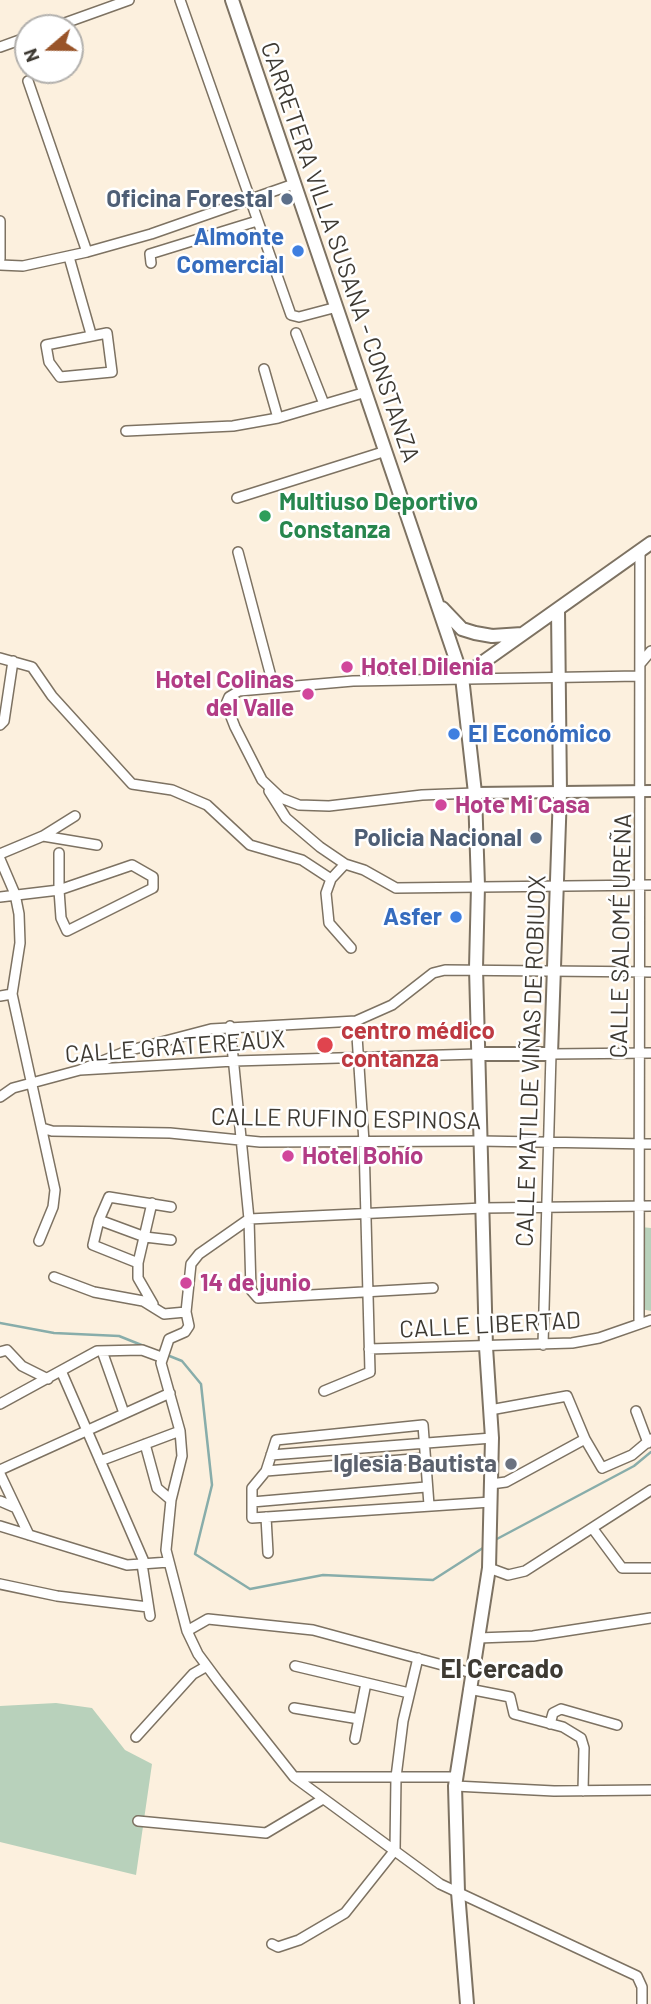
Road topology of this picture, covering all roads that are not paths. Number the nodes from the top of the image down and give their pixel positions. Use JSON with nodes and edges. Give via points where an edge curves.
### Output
{"nodes":[{"id":1,"x":129,"y":0,"type":"edge"},
{"id":2,"x":180,"y":0,"type":"edge"},
{"id":3,"x":232,"y":0,"type":"edge"},
{"id":4,"x":84,"y":16,"type":"edge"},
{"id":5,"x":29,"y":84,"type":"edge"},
{"id":6,"x":294,"y":184,"type":"junction"},
{"id":7,"x":249,"y":199,"type":"junction"},
{"id":8,"x":0,"y":220,"type":"edge"},
{"id":9,"x":257,"y":221,"type":"junction"},
{"id":10,"x":87,"y":252,"type":"junction"},
{"id":11,"x":69,"y":257,"type":"junction"},
{"id":12,"x":0,"y":259,"type":"edge"},
{"id":13,"x":151,"y":263,"type":"dead end"},
{"id":14,"x":0,"y":265,"type":"edge"},
{"id":15,"x":337,"y":307,"type":"junction"},
{"id":16,"x":296,"y":333,"type":"dead end"},
{"id":17,"x":91,"y":334,"type":"junction"},
{"id":18,"x":264,"y":369,"type":"dead end"},
{"id":19,"x":366,"y":392,"type":"junction"},
{"id":20,"x":324,"y":404,"type":"junction"},
{"id":21,"x":278,"y":418,"type":"junction"},
{"id":22,"x":126,"y":432,"type":"dead end"},
{"id":23,"x":386,"y":451,"type":"junction"},
{"id":24,"x":237,"y":498,"type":"dead end"},
{"id":25,"x":646,"y":546,"type":"edge"},
{"id":26,"x":238,"y":552,"type":"dead end"},
{"id":27,"x":435,"y":599,"type":"junction"},
{"id":28,"x":558,"y":610,"type":"junction"},
{"id":29,"x":525,"y":634,"type":"junction"},
{"id":30,"x":651,"y":651,"type":"edge"},
{"id":31,"x":0,"y":658,"type":"edge"},
{"id":32,"x":13,"y":661,"type":"junction"},
{"id":33,"x":640,"y":664,"type":"junction"},
{"id":34,"x":559,"y":676,"type":"junction"},
{"id":35,"x":639,"y":676,"type":"junction"},
{"id":36,"x":462,"y":677,"type":"junction"},
{"id":37,"x":274,"y":688,"type":"junction"},
{"id":38,"x":0,"y":725,"type":"edge"},
{"id":39,"x":640,"y":735,"type":"junction"},
{"id":40,"x":651,"y":735,"type":"edge"},
{"id":41,"x":262,"y":780,"type":"junction"},
{"id":42,"x":646,"y":791,"type":"edge"},
{"id":43,"x":475,"y":793,"type":"junction"},
{"id":44,"x":560,"y":793,"type":"junction"},
{"id":45,"x":75,"y":816,"type":"dead end"},
{"id":46,"x":43,"y":836,"type":"junction"},
{"id":47,"x":97,"y":845,"type":"dead end"},
{"id":48,"x":59,"y":853,"type":"dead end"},
{"id":49,"x":0,"y":854,"type":"edge"},
{"id":50,"x":0,"y":859,"type":"edge"},
{"id":51,"x":345,"y":864,"type":"junction"},
{"id":52,"x":331,"y":879,"type":"junction"},
{"id":53,"x":557,"y":885,"type":"junction"},
{"id":54,"x":640,"y":885,"type":"junction"},
{"id":55,"x":651,"y":885,"type":"edge"},
{"id":56,"x":478,"y":886,"type":"junction"},
{"id":57,"x":59,"y":890,"type":"junction"},
{"id":58,"x":15,"y":894,"type":"junction"},
{"id":59,"x":0,"y":897,"type":"edge"},
{"id":60,"x":351,"y":948,"type":"dead end"},
{"id":61,"x":476,"y":968,"type":"junction"},
{"id":62,"x":554,"y":970,"type":"junction"},
{"id":63,"x":646,"y":972,"type":"edge"},
{"id":64,"x":12,"y":994,"type":"junction"},
{"id":65,"x":0,"y":996,"type":"edge"},
{"id":66,"x":356,"y":1021,"type":"junction"},
{"id":67,"x":230,"y":1026,"type":"junction"},
{"id":68,"x":639,"y":1053,"type":"junction"},
{"id":69,"x":651,"y":1053,"type":"edge"},
{"id":70,"x":478,"y":1054,"type":"junction"},
{"id":71,"x":551,"y":1054,"type":"junction"},
{"id":72,"x":358,"y":1057,"type":"junction"},
{"id":73,"x":234,"y":1061,"type":"junction"},
{"id":74,"x":80,"y":1070,"type":"junction"},
{"id":75,"x":0,"y":1083,"type":"edge"},
{"id":76,"x":31,"y":1083,"type":"junction"},
{"id":77,"x":13,"y":1088,"type":"junction"},
{"id":78,"x":0,"y":1097,"type":"edge"},
{"id":79,"x":42,"y":1128,"type":"junction"},
{"id":80,"x":240,"y":1139,"type":"junction"},
{"id":81,"x":480,"y":1140,"type":"junction"},
{"id":82,"x":364,"y":1142,"type":"junction"},
{"id":83,"x":548,"y":1142,"type":"junction"},
{"id":84,"x":637,"y":1144,"type":"junction"},
{"id":85,"x":651,"y":1144,"type":"edge"},
{"id":86,"x":152,"y":1203,"type":"junction"},
{"id":87,"x":637,"y":1206,"type":"junction"},
{"id":88,"x":651,"y":1206,"type":"edge"},
{"id":89,"x":171,"y":1207,"type":"dead end"},
{"id":90,"x":483,"y":1208,"type":"junction"},
{"id":91,"x":547,"y":1208,"type":"junction"},
{"id":92,"x":365,"y":1214,"type":"junction"},
{"id":93,"x":249,"y":1219,"type":"junction"},
{"id":94,"x":99,"y":1220,"type":"junction"},
{"id":95,"x":145,"y":1237,"type":"junction"},
{"id":96,"x":171,"y":1240,"type":"dead end"},
{"id":97,"x":39,"y":1241,"type":"dead end"},
{"id":98,"x":138,"y":1263,"type":"junction"},
{"id":99,"x":54,"y":1278,"type":"dead end"},
{"id":100,"x":433,"y":1288,"type":"dead end"},
{"id":101,"x":368,"y":1293,"type":"junction"},
{"id":102,"x":157,"y":1310,"type":"junction"},
{"id":103,"x":186,"y":1312,"type":"junction"},
{"id":104,"x":651,"y":1320,"type":"edge"},
{"id":105,"x":639,"y":1322,"type":"junction"},
{"id":106,"x":543,"y":1345,"type":"junction"},
{"id":107,"x":485,"y":1347,"type":"junction"},
{"id":108,"x":369,"y":1349,"type":"junction"},
{"id":109,"x":102,"y":1351,"type":"junction"},
{"id":110,"x":0,"y":1352,"type":"edge"},
{"id":111,"x":161,"y":1357,"type":"junction"},
{"id":112,"x":62,"y":1373,"type":"junction"},
{"id":113,"x":48,"y":1379,"type":"junction"},
{"id":114,"x":324,"y":1391,"type":"dead end"},
{"id":115,"x":170,"y":1393,"type":"junction"},
{"id":116,"x":0,"y":1404,"type":"edge"},
{"id":117,"x":490,"y":1410,"type":"junction"},
{"id":118,"x":636,"y":1411,"type":"dead end"},
{"id":119,"x":124,"y":1413,"type":"junction"},
{"id":120,"x":87,"y":1428,"type":"junction"},
{"id":121,"x":180,"y":1431,"type":"junction"},
{"id":122,"x":492,"y":1438,"type":"junction"},
{"id":123,"x":585,"y":1439,"type":"junction"},
{"id":124,"x":649,"y":1441,"type":"edge"},
{"id":125,"x":425,"y":1443,"type":"junction"},
{"id":126,"x":145,"y":1444,"type":"junction"},
{"id":127,"x":271,"y":1455,"type":"junction"},
{"id":128,"x":425,"y":1458,"type":"junction"},
{"id":129,"x":100,"y":1461,"type":"junction"},
{"id":130,"x":266,"y":1471,"type":"junction"},
{"id":131,"x":0,"y":1472,"type":"edge"},
{"id":132,"x":491,"y":1484,"type":"junction"},
{"id":133,"x":426,"y":1487,"type":"junction"},
{"id":134,"x":651,"y":1490,"type":"edge"},
{"id":135,"x":171,"y":1500,"type":"junction"},
{"id":136,"x":0,"y":1501,"type":"edge"},
{"id":137,"x":252,"y":1502,"type":"junction"},
{"id":138,"x":491,"y":1502,"type":"junction"},
{"id":139,"x":429,"y":1505,"type":"junction"},
{"id":140,"x":14,"y":1507,"type":"junction"},
{"id":141,"x":266,"y":1517,"type":"junction"},
{"id":142,"x":0,"y":1525,"type":"edge"},
{"id":143,"x":593,"y":1529,"type":"junction"},
{"id":144,"x":29,"y":1535,"type":"junction"},
{"id":145,"x":268,"y":1553,"type":"dead end"},
{"id":146,"x":169,"y":1562,"type":"junction"},
{"id":147,"x":143,"y":1564,"type":"junction"},
{"id":148,"x":489,"y":1568,"type":"junction"},
{"id":149,"x":651,"y":1568,"type":"edge"},
{"id":150,"x":0,"y":1584,"type":"edge"},
{"id":151,"x":651,"y":1618,"type":"edge"},
{"id":152,"x":187,"y":1631,"type":"junction"},
{"id":153,"x":478,"y":1638,"type":"junction"},
{"id":154,"x":418,"y":1658,"type":"junction"},
{"id":155,"x":295,"y":1666,"type":"dead end"},
{"id":156,"x":207,"y":1667,"type":"junction"},
{"id":157,"x":472,"y":1673,"type":"junction"},
{"id":158,"x":366,"y":1683,"type":"junction"},
{"id":159,"x":469,"y":1689,"type":"junction"},
{"id":160,"x":409,"y":1693,"type":"junction"},
{"id":161,"x":294,"y":1708,"type":"dead end"},
{"id":162,"x":359,"y":1719,"type":"junction"},
{"id":163,"x":550,"y":1724,"type":"junction"},
{"id":164,"x":617,"y":1725,"type":"dead end"},
{"id":165,"x":136,"y":1737,"type":"dead end"},
{"id":166,"x":355,"y":1739,"type":"dead end"},
{"id":167,"x":294,"y":1777,"type":"junction"},
{"id":168,"x":396,"y":1777,"type":"junction"},
{"id":169,"x":456,"y":1782,"type":"junction"},
{"id":170,"x":651,"y":1790,"type":"edge"},
{"id":171,"x":583,"y":1791,"type":"junction"},
{"id":172,"x":323,"y":1799,"type":"junction"},
{"id":173,"x":138,"y":1821,"type":"dead end"},
{"id":174,"x":395,"y":1850,"type":"junction"},
{"id":175,"x":458,"y":1892,"type":"junction"},
{"id":176,"x":272,"y":1944,"type":"dead end"},
{"id":177,"x":466,"y":2004,"type":"edge"},
{"id":178,"x":642,"y":2004,"type":"edge"}],
"edges":[{"from":1,"to":4,"type":"street"},
{"from":2,"to":7,"type":"street"},
{"from":3,"to":6,"type":"main road","name":"CARRETERA VILLA SUSANA - CONSTANZA"},
{"from":5,"to":10,"type":"street"},
{"from":6,"to":7,"type":"street"},
{"from":6,"to":15,"type":"main road","name":"CARRETERA VILLA SUSANA - CONSTANZA"},
{"from":7,"to":9,"type":"street"},
{"from":7,"to":10,"type":"street"},
{"from":8,"to":12,"type":"street"},
{"from":9,"to":13,"type":"street","via":[[150,254]]},
{"from":9,"to":15,"type":"street","via":[[291,316]]},
{"from":10,"to":11,"type":"street"},
{"from":11,"to":14,"type":"street","via":[[23,267]]},
{"from":11,"to":17,"type":"street"},
{"from":15,"to":19,"type":"main road","name":"CARRETERA VILLA SUSANA - CONSTANZA"},
{"from":16,"to":20,"type":"street"},
{"from":17,"to":17,"type":"street","via":[[46,345],[49,362],[60,377],[112,372],[107,333]]},
{"from":18,"to":21,"type":"street"},
{"from":19,"to":20,"type":"street"},
{"from":19,"to":23,"type":"main road","name":"CARRETERA VILLA SUSANA - CONSTANZA"},
{"from":20,"to":21,"type":"street"},
{"from":21,"to":22,"type":"street","via":[[233,426]]},
{"from":23,"to":24,"type":"street"},
{"from":23,"to":27,"type":"main road","name":"CARRETERA VILLA SUSANA - CONSTANZA"},
{"from":25,"to":28,"type":"main road"},
{"from":25,"to":33,"type":"street","name":"CALLE SALOMÉ UREÑA"},
{"from":26,"to":37,"type":"street"},
{"from":27,"to":29,"type":"main road","via":[[462,629],[492,636]]},
{"from":27,"to":36,"type":"main road","name":"CARRETERA VILLA SUSANA - CONSTANZA"},
{"from":28,"to":29,"type":"main road"},
{"from":28,"to":34,"type":"main road","name":"CALLE MATILDE VIÑAS DE ROBIUOX"},
{"from":29,"to":36,"type":"main road"},
{"from":30,"to":33,"type":"street"},
{"from":31,"to":32,"type":"street"},
{"from":32,"to":38,"type":"street"},
{"from":32,"to":52,"type":"street","via":[[32,667],[52,696],[132,784],[172,790],[207,805],[250,845],[302,860]]},
{"from":33,"to":35,"type":"street","name":"CALLE SALOMÉ UREÑA"},
{"from":34,"to":35,"type":"street"},
{"from":34,"to":36,"type":"street"},
{"from":34,"to":44,"type":"main road","name":"CALLE MATILDE VIÑAS DE ROBIUOX"},
{"from":35,"to":39,"type":"street","name":"CALLE SALOMÉ UREÑA"},
{"from":36,"to":37,"type":"street"},
{"from":36,"to":43,"type":"main road","name":"CARRETERA VILLA SUSANA - CONSTANZA"},
{"from":37,"to":41,"type":"street","via":[[239,691],[226,704]]},
{"from":39,"to":40,"type":"street"},
{"from":39,"to":42,"type":"street","name":"CALLE SALOMÉ UREÑA"},
{"from":41,"to":43,"type":"street","via":[[281,798],[299,805]]},
{"from":41,"to":51,"type":"street","via":[[286,818]]},
{"from":42,"to":44,"type":"street"},
{"from":42,"to":54,"type":"street","name":"CALLE SALOMÉ UREÑA"},
{"from":43,"to":44,"type":"street"},
{"from":43,"to":56,"type":"main road","name":"CARRETERA VILLA SUSANA - CONSTANZA"},
{"from":44,"to":53,"type":"main road","name":"CALLE MATILDE VIÑAS DE ROBIUOX"},
{"from":45,"to":46,"type":"street"},
{"from":46,"to":47,"type":"street"},
{"from":46,"to":49,"type":"street"},
{"from":48,"to":57,"type":"street"},
{"from":50,"to":58,"type":"street"},
{"from":51,"to":52,"type":"street"},
{"from":51,"to":56,"type":"street","via":[[396,888]]},
{"from":52,"to":60,"type":"street","via":[[326,894],[329,923]]},
{"from":53,"to":54,"type":"street"},
{"from":53,"to":56,"type":"street"},
{"from":53,"to":62,"type":"main road","name":"CALLE MATILDE VIÑAS DE ROBIUOX"},
{"from":54,"to":55,"type":"street"},
{"from":54,"to":63,"type":"street","name":"CALLE SALOMÉ UREÑA"},
{"from":56,"to":61,"type":"main road","name":"CARRETERA VILLA SUSANA - CONSTANZA"},
{"from":57,"to":57,"type":"street","via":[[136,866],[153,877],[153,888],[73,930],[63,928]]},
{"from":57,"to":58,"type":"street"},
{"from":58,"to":59,"type":"street"},
{"from":58,"to":64,"type":"street","via":[[20,943]]},
{"from":61,"to":62,"type":"street"},
{"from":61,"to":66,"type":"street","via":[[433,973],[392,1005]]},
{"from":61,"to":70,"type":"main road","name":"CARRETERA VILLA SUSANA - CONSTANZA"},
{"from":62,"to":63,"type":"street"},
{"from":62,"to":71,"type":"main road","name":"CALLE MATILDE VIÑAS DE ROBIUOX"},
{"from":63,"to":68,"type":"street","name":"CALLE SALOMÉ UREÑA"},
{"from":64,"to":65,"type":"street"},
{"from":64,"to":76,"type":"street"},
{"from":66,"to":67,"type":"street"},
{"from":66,"to":72,"type":"street"},
{"from":67,"to":73,"type":"street"},
{"from":67,"to":74,"type":"street","via":[[127,1051]]},
{"from":68,"to":69,"type":"street","name":"CALLE GRATEREAUX"},
{"from":68,"to":71,"type":"street","name":"CALLE GRATEREAUX"},
{"from":68,"to":84,"type":"street","name":"CALLE SALOMÉ UREÑA"},
{"from":70,"to":71,"type":"main road","name":"CALLE GRATEREAUX"},
{"from":70,"to":72,"type":"street","name":"CALLE GRATEREAUX"},
{"from":70,"to":81,"type":"main road","name":"CARRETERA VILLA SUSANA - CONSTANZA"},
{"from":71,"to":83,"type":"street","name":"CALLE MATILDE VIÑAS DE ROBIUOX"},
{"from":72,"to":73,"type":"street","name":"CALLE GRATEREAUX"},
{"from":72,"to":82,"type":"street"},
{"from":73,"to":74,"type":"street","name":"CALLE GRATEREAUX"},
{"from":73,"to":80,"type":"street"},
{"from":74,"to":76,"type":"street","name":"CALLE GRATEREAUX"},
{"from":75,"to":77,"type":"street"},
{"from":76,"to":77,"type":"street","name":"CALLE GRATEREAUX"},
{"from":76,"to":79,"type":"street"},
{"from":77,"to":78,"type":"street","name":"CALLE GRATEREAUX"},
{"from":79,"to":80,"type":"street","name":"CALLE RUFINO ESPINOSA"},
{"from":79,"to":97,"type":"street","via":[[55,1190]]},
{"from":80,"to":82,"type":"street","name":"CALLE RUFINO ESPINOSA"},
{"from":80,"to":93,"type":"street"},
{"from":81,"to":82,"type":"street","name":"CALLE RUFINO ESPINOSA"},
{"from":81,"to":83,"type":"street","name":"CALLE RUFINO ESPINOSA"},
{"from":81,"to":90,"type":"main road","name":"CARRETERA VILLA SUSANA - CONSTANZA"},
{"from":82,"to":92,"type":"street"},
{"from":83,"to":84,"type":"street","name":"CALLE RUFINO ESPINOSA"},
{"from":83,"to":91,"type":"street","name":"CALLE MATILDE VIÑAS DE ROBIUOX"},
{"from":84,"to":85,"type":"street","name":"CALLE RUFINO ESPINOSA"},
{"from":84,"to":87,"type":"street","name":"CALLE SALOMÉ UREÑA"},
{"from":86,"to":89,"type":"street"},
{"from":86,"to":94,"type":"street","via":[[109,1197]]},
{"from":86,"to":95,"type":"street"},
{"from":87,"to":88,"type":"street"},
{"from":87,"to":91,"type":"street"},
{"from":87,"to":105,"type":"street","name":"CALLE SALOMÉ UREÑA"},
{"from":90,"to":91,"type":"street"},
{"from":90,"to":92,"type":"street"},
{"from":90,"to":107,"type":"main road","name":"CARRETERA VILLA SUSANA - CONSTANZA"},
{"from":91,"to":106,"type":"street","name":"CALLE MATILDE VIÑAS DE ROBIUOX"},
{"from":92,"to":93,"type":"street"},
{"from":92,"to":101,"type":"street"},
{"from":93,"to":101,"type":"street","via":[[251,1290],[258,1297]]},
{"from":93,"to":103,"type":"street","via":[[191,1264]]},
{"from":94,"to":95,"type":"street"},
{"from":94,"to":98,"type":"street","via":[[93,1245]]},
{"from":95,"to":96,"type":"street"},
{"from":95,"to":98,"type":"street"},
{"from":98,"to":102,"type":"street","via":[[138,1278]]},
{"from":99,"to":102,"type":"street","via":[[94,1292],[143,1301]]},
{"from":100,"to":101,"type":"street"},
{"from":101,"to":108,"type":"street"},
{"from":102,"to":103,"type":"street","via":[[164,1314]]},
{"from":103,"to":111,"type":"street","via":[[187,1330],[169,1339]]},
{"from":104,"to":105,"type":"street","name":"CALLE LIBERTAD"},
{"from":105,"to":106,"type":"street","name":"CALLE LIBERTAD","via":[[599,1338]]},
{"from":106,"to":107,"type":"street","name":"CALLE LIBERTAD"},
{"from":107,"to":108,"type":"street","name":"CALLE LIBERTAD"},
{"from":107,"to":117,"type":"main road","name":"CARRETERA VILLA SUSANA - CONSTANZA"},
{"from":108,"to":114,"type":"street","via":[[370,1372]]},
{"from":109,"to":111,"type":"street","via":[[142,1350]]},
{"from":109,"to":112,"type":"street"},
{"from":109,"to":119,"type":"street"},
{"from":110,"to":113,"type":"street","via":[[7,1350],[22,1366]]},
{"from":111,"to":115,"type":"street"},
{"from":112,"to":113,"type":"street"},
{"from":112,"to":120,"type":"street"},
{"from":113,"to":116,"type":"street"},
{"from":115,"to":119,"type":"street"},
{"from":115,"to":121,"type":"street"},
{"from":117,"to":122,"type":"main road","name":"CARRETERA VILLA SUSANA - CONSTANZA"},
{"from":117,"to":123,"type":"street","via":[[564,1396],[570,1398]]},
{"from":118,"to":124,"type":"street"},
{"from":119,"to":120,"type":"street"},
{"from":120,"to":129,"type":"street"},
{"from":120,"to":131,"type":"street"},
{"from":121,"to":126,"type":"street"},
{"from":121,"to":135,"type":"street","via":[[182,1456]]},
{"from":122,"to":125,"type":"street"},
{"from":122,"to":132,"type":"main road","name":"CARRETERA VILLA SUSANA - CONSTANZA"},
{"from":123,"to":124,"type":"street","via":[[602,1468],[632,1455]]},
{"from":123,"to":132,"type":"street","via":[[506,1482]]},
{"from":125,"to":127,"type":"street"},
{"from":125,"to":127,"type":"street","via":[[423,1426],[276,1440]]},
{"from":125,"to":128,"type":"street"},
{"from":126,"to":129,"type":"street"},
{"from":126,"to":135,"type":"street","via":[[157,1488]]},
{"from":127,"to":130,"type":"street"},
{"from":128,"to":130,"type":"street"},
{"from":128,"to":133,"type":"street"},
{"from":129,"to":147,"type":"street"},
{"from":130,"to":137,"type":"street","via":[[252,1488]]},
{"from":131,"to":140,"type":"street"},
{"from":132,"to":138,"type":"main road","name":"CARRETERA VILLA SUSANA - CONSTANZA"},
{"from":133,"to":137,"type":"street"},
{"from":133,"to":139,"type":"street"},
{"from":134,"to":143,"type":"street"},
{"from":135,"to":146,"type":"street","via":[[166,1538]]},
{"from":136,"to":140,"type":"street"},
{"from":137,"to":141,"type":"street","via":[[252,1518]]},
{"from":138,"to":139,"type":"street"},
{"from":138,"to":148,"type":"main road","name":"CARRETERA VILLA SUSANA - CONSTANZA"},
{"from":139,"to":141,"type":"street"},
{"from":140,"to":144,"type":"street"},
{"from":141,"to":145,"type":"street"},
{"from":142,"to":144,"type":"street"},
{"from":143,"to":148,"type":"street","via":[[517,1575]]},
{"from":143,"to":149,"type":"street","via":[[622,1567]]},
{"from":144,"to":147,"type":"street","via":[[127,1564]]},
{"from":146,"to":147,"type":"street"},
{"from":146,"to":152,"type":"street"},
{"from":147,"to":150,"type":"street","via":[[149,1612]]},
{"from":148,"to":153,"type":"main road","name":"CARRETERA VILLA SUSANA - CONSTANZA"},
{"from":151,"to":153,"type":"street","via":[[533,1636]]},
{"from":152,"to":154,"type":"street","via":[[208,1619],[251,1621],[313,1630]]},
{"from":152,"to":156,"type":"street"},
{"from":153,"to":157,"type":"main road","name":"CARRETERA VILLA SUSANA - CONSTANZA"},
{"from":154,"to":157,"type":"street"},
{"from":154,"to":160,"type":"street"},
{"from":155,"to":158,"type":"street"},
{"from":156,"to":165,"type":"street","via":[[193,1674]]},
{"from":156,"to":167,"type":"street"},
{"from":157,"to":159,"type":"main road","name":"CARRETERA VILLA SUSANA - CONSTANZA"},
{"from":158,"to":160,"type":"street"},
{"from":158,"to":162,"type":"street"},
{"from":159,"to":163,"type":"street","via":[[510,1697],[514,1714]]},
{"from":159,"to":169,"type":"main road","name":"CARRETERA VILLA SUSANA - CONSTANZA"},
{"from":160,"to":168,"type":"street"},
{"from":161,"to":162,"type":"street"},
{"from":162,"to":166,"type":"street"},
{"from":163,"to":164,"type":"street","via":[[553,1713],[561,1709]]},
{"from":163,"to":171,"type":"street","via":[[581,1738]]},
{"from":167,"to":168,"type":"street"},
{"from":167,"to":172,"type":"street"},
{"from":168,"to":169,"type":"street"},
{"from":168,"to":174,"type":"street"},
{"from":169,"to":171,"type":"street"},
{"from":169,"to":175,"type":"main road","name":"CARRETERA VILLA SUSANA - CONSTANZA"},
{"from":170,"to":171,"type":"street"},
{"from":172,"to":173,"type":"street","via":[[266,1833]]},
{"from":172,"to":174,"type":"street"},
{"from":174,"to":175,"type":"street","via":[[426,1875]]},
{"from":174,"to":176,"type":"street","via":[[345,1913],[299,1940],[278,1947]]},
{"from":175,"to":177,"type":"main road","name":"CARRETERA VILLA SUSANA - CONSTANZA"},
{"from":175,"to":178,"type":"street","via":[[632,1973],[642,1987]]}]}
